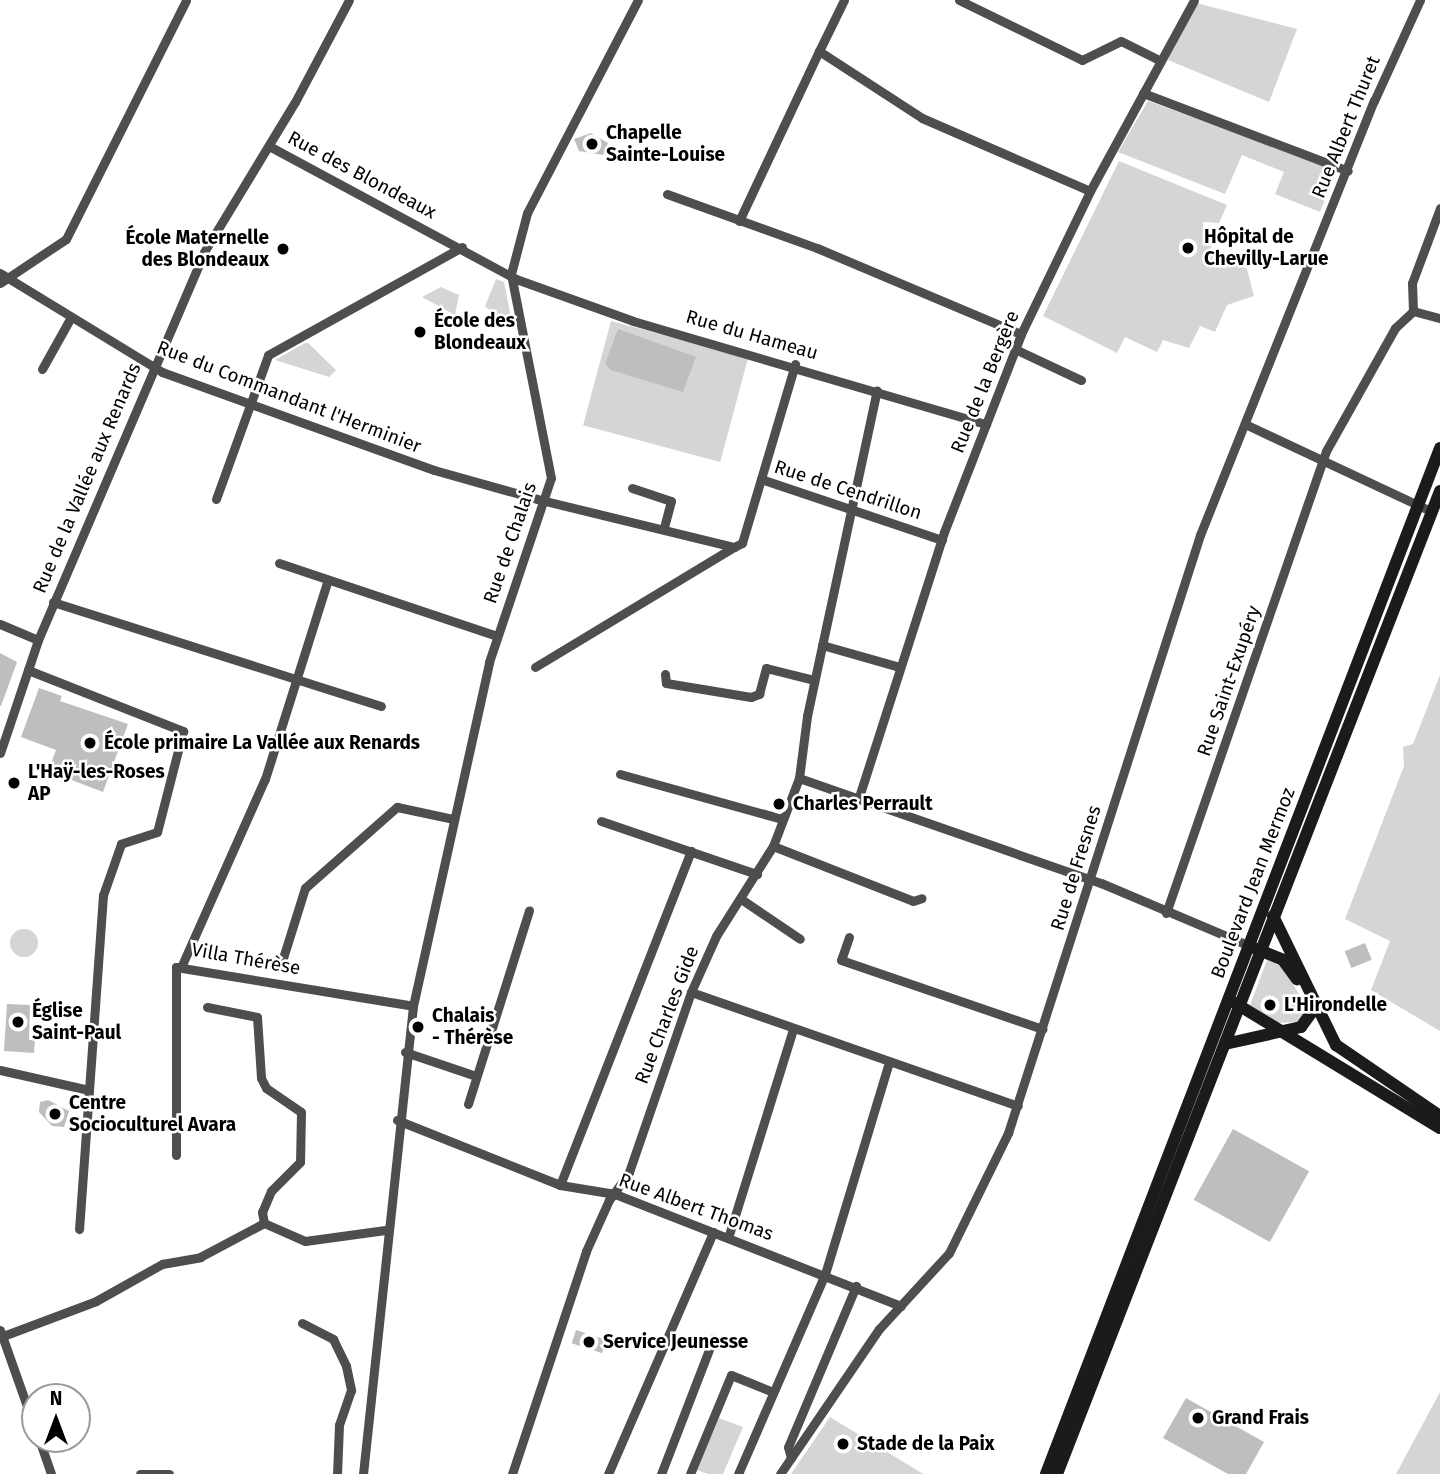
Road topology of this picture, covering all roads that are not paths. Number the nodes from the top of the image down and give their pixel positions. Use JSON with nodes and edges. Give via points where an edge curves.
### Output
{"nodes":[{"id":1,"x":186,"y":0,"type":"edge"},
{"id":2,"x":349,"y":0,"type":"edge"},
{"id":3,"x":638,"y":0,"type":"edge"},
{"id":4,"x":844,"y":0,"type":"edge"},
{"id":5,"x":959,"y":0,"type":"edge"},
{"id":6,"x":1194,"y":0,"type":"edge"},
{"id":7,"x":1420,"y":0,"type":"edge"},
{"id":8,"x":819,"y":51,"type":"junction"},
{"id":9,"x":1159,"y":60,"type":"junction"},
{"id":10,"x":1143,"y":93,"type":"junction"},
{"id":11,"x":269,"y":146,"type":"junction"},
{"id":12,"x":1348,"y":171,"type":"junction"},
{"id":13,"x":1090,"y":191,"type":"junction"},
{"id":14,"x":667,"y":194,"type":"dead end"},
{"id":15,"x":1440,"y":208,"type":"edge"},
{"id":16,"x":739,"y":221,"type":"junction"},
{"id":17,"x":462,"y":247,"type":"junction"},
{"id":18,"x":511,"y":274,"type":"junction"},
{"id":19,"x":3,"y":278,"type":"edge"},
{"id":20,"x":1413,"y":311,"type":"junction"},
{"id":21,"x":1440,"y":318,"type":"edge"},
{"id":22,"x":70,"y":319,"type":"junction"},
{"id":23,"x":1021,"y":334,"type":"junction"},
{"id":24,"x":1015,"y":349,"type":"junction"},
{"id":25,"x":795,"y":364,"type":"junction"},
{"id":26,"x":153,"y":367,"type":"junction"},
{"id":27,"x":42,"y":369,"type":"dead end"},
{"id":28,"x":1080,"y":380,"type":"dead end"},
{"id":29,"x":877,"y":390,"type":"junction"},
{"id":30,"x":249,"y":404,"type":"junction"},
{"id":31,"x":986,"y":424,"type":"junction"},
{"id":32,"x":1245,"y":424,"type":"junction"},
{"id":33,"x":1439,"y":456,"type":"edge"},
{"id":34,"x":1323,"y":460,"type":"junction"},
{"id":35,"x":761,"y":479,"type":"junction"},
{"id":36,"x":632,"y":488,"type":"dead end"},
{"id":37,"x":1440,"y":491,"type":"edge"},
{"id":38,"x":216,"y":499,"type":"dead end"},
{"id":39,"x":544,"y":499,"type":"junction"},
{"id":40,"x":1418,"y":504,"type":"junction"},
{"id":41,"x":850,"y":507,"type":"junction"},
{"id":42,"x":1432,"y":511,"type":"junction"},
{"id":43,"x":663,"y":528,"type":"junction"},
{"id":44,"x":942,"y":540,"type":"junction"},
{"id":45,"x":734,"y":547,"type":"junction"},
{"id":46,"x":279,"y":563,"type":"dead end"},
{"id":47,"x":327,"y":582,"type":"junction"},
{"id":48,"x":54,"y":602,"type":"junction"},
{"id":49,"x":0,"y":624,"type":"edge"},
{"id":50,"x":497,"y":636,"type":"junction"},
{"id":51,"x":38,"y":640,"type":"junction"},
{"id":52,"x":822,"y":645,"type":"junction"},
{"id":53,"x":535,"y":667,"type":"dead end"},
{"id":54,"x":900,"y":667,"type":"junction"},
{"id":55,"x":28,"y":670,"type":"junction"},
{"id":56,"x":665,"y":674,"type":"dead end"},
{"id":57,"x":814,"y":680,"type":"junction"},
{"id":58,"x":295,"y":681,"type":"junction"},
{"id":59,"x":381,"y":706,"type":"dead end"},
{"id":60,"x":4,"y":725,"type":"edge"},
{"id":61,"x":0,"y":753,"type":"edge"},
{"id":62,"x":620,"y":774,"type":"dead end"},
{"id":63,"x":799,"y":778,"type":"junction"},
{"id":64,"x":858,"y":800,"type":"junction"},
{"id":65,"x":453,"y":819,"type":"junction"},
{"id":66,"x":782,"y":819,"type":"junction"},
{"id":67,"x":601,"y":821,"type":"dead end"},
{"id":68,"x":773,"y":846,"type":"junction"},
{"id":69,"x":691,"y":851,"type":"junction"},
{"id":70,"x":757,"y":874,"type":"junction"},
{"id":71,"x":1090,"y":880,"type":"junction"},
{"id":72,"x":922,"y":898,"type":"dead end"},
{"id":73,"x":741,"y":899,"type":"junction"},
{"id":74,"x":529,"y":910,"type":"dead end"},
{"id":75,"x":1166,"y":912,"type":"junction"},
{"id":76,"x":1273,"y":916,"type":"junction"},
{"id":77,"x":849,"y":937,"type":"dead end"},
{"id":78,"x":800,"y":939,"type":"dead end"},
{"id":79,"x":1255,"y":948,"type":"junction"},
{"id":80,"x":283,"y":958,"type":"dead end"},
{"id":81,"x":181,"y":965,"type":"junction"},
{"id":82,"x":1236,"y":982,"type":"junction"},
{"id":83,"x":1307,"y":991,"type":"junction"},
{"id":84,"x":691,"y":992,"type":"junction"},
{"id":85,"x":413,"y":1006,"type":"junction"},
{"id":86,"x":207,"y":1007,"type":"dead end"},
{"id":87,"x":1240,"y":1009,"type":"junction"},
{"id":88,"x":793,"y":1029,"type":"junction"},
{"id":89,"x":1043,"y":1029,"type":"junction"},
{"id":90,"x":1281,"y":1032,"type":"junction"},
{"id":91,"x":1226,"y":1045,"type":"junction"},
{"id":92,"x":405,"y":1052,"type":"junction"},
{"id":93,"x":889,"y":1062,"type":"junction"},
{"id":94,"x":0,"y":1070,"type":"edge"},
{"id":95,"x":475,"y":1076,"type":"junction"},
{"id":96,"x":89,"y":1090,"type":"junction"},
{"id":97,"x":468,"y":1104,"type":"dead end"},
{"id":98,"x":1018,"y":1106,"type":"junction"},
{"id":99,"x":1440,"y":1116,"type":"edge"},
{"id":100,"x":397,"y":1120,"type":"junction"},
{"id":101,"x":1440,"y":1128,"type":"edge"},
{"id":102,"x":176,"y":1155,"type":"dead end"},
{"id":103,"x":560,"y":1185,"type":"junction"},
{"id":104,"x":615,"y":1194,"type":"junction"},
{"id":105,"x":264,"y":1223,"type":"junction"},
{"id":106,"x":79,"y":1229,"type":"dead end"},
{"id":107,"x":385,"y":1230,"type":"junction"},
{"id":108,"x":713,"y":1232,"type":"junction"},
{"id":109,"x":728,"y":1237,"type":"junction"},
{"id":110,"x":825,"y":1274,"type":"junction"},
{"id":111,"x":856,"y":1286,"type":"junction"},
{"id":112,"x":902,"y":1304,"type":"junction"},
{"id":113,"x":302,"y":1323,"type":"dead end"},
{"id":114,"x":1,"y":1333,"type":"edge"},
{"id":115,"x":1104,"y":1337,"type":"junction"},
{"id":116,"x":713,"y":1339,"type":"dead end"},
{"id":117,"x":21,"y":1389,"type":"edge"},
{"id":118,"x":773,"y":1392,"type":"junction"},
{"id":119,"x":44,"y":1453,"type":"edge"},
{"id":120,"x":791,"y":1458,"type":"junction"},
{"id":121,"x":516,"y":1473,"type":"edge"},
{"id":122,"x":51,"y":1474,"type":"edge"},
{"id":123,"x":140,"y":1474,"type":"edge"},
{"id":124,"x":169,"y":1474,"type":"edge"},
{"id":125,"x":337,"y":1474,"type":"edge"},
{"id":126,"x":363,"y":1474,"type":"edge"},
{"id":127,"x":608,"y":1474,"type":"edge"},
{"id":128,"x":661,"y":1474,"type":"edge"},
{"id":129,"x":690,"y":1474,"type":"edge"},
{"id":130,"x":738,"y":1474,"type":"edge"},
{"id":131,"x":780,"y":1474,"type":"edge"},
{"id":132,"x":1046,"y":1474,"type":"edge"},
{"id":133,"x":1057,"y":1474,"type":"edge"}],
"edges":[{"from":1,"to":19,"type":"street","via":[[66,239]]},
{"from":2,"to":11,"type":"street","name":"Rue des Blondeaux"},
{"from":3,"to":18,"type":"street","name":"Rue de Chalais","via":[[527,213]]},
{"from":4,"to":8,"type":"street"},
{"from":5,"to":9,"type":"street","via":[[1082,60],[1121,41]]},
{"from":6,"to":9,"type":"street","name":"Rue de la Bergère"},
{"from":7,"to":12,"type":"street","name":"Rue Albert Thuret"},
{"from":8,"to":13,"type":"street","via":[[922,118]]},
{"from":8,"to":16,"type":"street"},
{"from":9,"to":10,"type":"street","name":"Rue de la Bergère"},
{"from":10,"to":12,"type":"street"},
{"from":10,"to":13,"type":"street","name":"Rue de la Bergère"},
{"from":11,"to":17,"type":"street","name":"Rue des Blondeaux"},
{"from":11,"to":26,"type":"street","name":"Rue de la Vallée aux Renards","via":[[204,252]]},
{"from":12,"to":32,"type":"street","name":"Rue Albert Thuret"},
{"from":13,"to":23,"type":"street","name":"Rue de la Bergère"},
{"from":14,"to":16,"type":"street"},
{"from":15,"to":20,"type":"street","via":[[1412,283]]},
{"from":16,"to":23,"type":"street"},
{"from":17,"to":18,"type":"street","name":"Rue des Blondeaux"},
{"from":17,"to":30,"type":"street","via":[[268,355]]},
{"from":18,"to":25,"type":"street","name":"Rue du Hameau","via":[[633,321]]},
{"from":18,"to":39,"type":"street","name":"Rue de Chalais","via":[[552,469]]},
{"from":19,"to":22,"type":"street","name":"Rue du Commandant l'Herminier"},
{"from":20,"to":21,"type":"street"},
{"from":20,"to":34,"type":"street","name":"Rue Saint-Exupéry","via":[[1395,328]]},
{"from":22,"to":26,"type":"street","name":"Rue du Commandant l'Herminier"},
{"from":22,"to":27,"type":"street"},
{"from":23,"to":24,"type":"street","name":"Rue de la Bergère"},
{"from":24,"to":28,"type":"street"},
{"from":24,"to":31,"type":"street","name":"Rue de la Bergère"},
{"from":25,"to":29,"type":"street","name":"Rue du Hameau"},
{"from":25,"to":35,"type":"street"},
{"from":26,"to":30,"type":"street","name":"Rue du Commandant l'Herminier"},
{"from":26,"to":48,"type":"street","name":"Rue de la Vallée aux Renards"},
{"from":29,"to":31,"type":"street","name":"Rue du Hameau"},
{"from":29,"to":41,"type":"street","name":"Rue Charles Gide"},
{"from":30,"to":38,"type":"street"},
{"from":30,"to":39,"type":"street","name":"Rue du Commandant l'Herminier","via":[[434,470]]},
{"from":31,"to":44,"type":"street","name":"Rue de la Bergère"},
{"from":32,"to":34,"type":"street"},
{"from":32,"to":71,"type":"street","name":"Rue de Fresnes","via":[[1200,535]]},
{"from":33,"to":40,"type":"main road","name":"Boulevard Jean Mermoz"},
{"from":34,"to":40,"type":"street"},
{"from":34,"to":75,"type":"street","name":"Rue Saint-Exupéry"},
{"from":35,"to":41,"type":"street","name":"Rue de Cendrillon"},
{"from":35,"to":45,"type":"street","name":"Rue de Cendrillon","via":[[742,543]]},
{"from":36,"to":43,"type":"street","via":[[671,501]]},
{"from":37,"to":42,"type":"main road","name":"Boulevard Jean Mermoz"},
{"from":39,"to":43,"type":"street"},
{"from":39,"to":50,"type":"street","name":"Rue de Chalais"},
{"from":40,"to":42,"type":"street"},
{"from":40,"to":79,"type":"main road","name":"Boulevard Jean Mermoz"},
{"from":41,"to":44,"type":"street","name":"Rue de Cendrillon"},
{"from":41,"to":52,"type":"street","name":"Rue Charles Gide"},
{"from":42,"to":76,"type":"main road","name":"Boulevard Jean Mermoz"},
{"from":43,"to":45,"type":"street"},
{"from":44,"to":54,"type":"street","name":"Rue de la Bergère"},
{"from":45,"to":53,"type":"street"},
{"from":46,"to":47,"type":"street"},
{"from":47,"to":50,"type":"street"},
{"from":47,"to":58,"type":"street"},
{"from":48,"to":51,"type":"street","name":"Rue de la Vallée aux Renards"},
{"from":48,"to":58,"type":"street"},
{"from":49,"to":51,"type":"street"},
{"from":50,"to":65,"type":"street","name":"Rue de Chalais"},
{"from":51,"to":55,"type":"street","name":"Rue de la Vallée aux Renards"},
{"from":52,"to":54,"type":"street"},
{"from":52,"to":57,"type":"street","name":"Rue Charles Gide"},
{"from":54,"to":64,"type":"street","name":"Rue de la Bergère"},
{"from":55,"to":60,"type":"street","name":"Rue de la Vallée aux Renards"},
{"from":55,"to":96,"type":"street","via":[[183,732],[157,832],[121,845],[103,895]]},
{"from":56,"to":57,"type":"street","via":[[666,683],[751,697],[759,694],[766,668]]},
{"from":57,"to":63,"type":"street","name":"Rue Charles Gide"},
{"from":58,"to":59,"type":"street"},
{"from":58,"to":81,"type":"street","via":[[265,779]]},
{"from":60,"to":61,"type":"street","name":"Rue de la Vallée aux Renards"},
{"from":62,"to":66,"type":"street"},
{"from":63,"to":64,"type":"street"},
{"from":63,"to":66,"type":"street","name":"Rue Charles Gide"},
{"from":64,"to":71,"type":"street"},
{"from":65,"to":80,"type":"street","via":[[397,807],[305,888]]},
{"from":65,"to":85,"type":"street","name":"Rue de Chalais"},
{"from":66,"to":68,"type":"street","name":"Rue Charles Gide"},
{"from":67,"to":69,"type":"street"},
{"from":68,"to":70,"type":"street","name":"Rue Charles Gide"},
{"from":68,"to":72,"type":"street","via":[[913,901]]},
{"from":69,"to":70,"type":"street"},
{"from":69,"to":103,"type":"street"},
{"from":70,"to":73,"type":"street","name":"Rue Charles Gide"},
{"from":71,"to":75,"type":"street"},
{"from":71,"to":89,"type":"street","name":"Rue de Fresnes"},
{"from":73,"to":78,"type":"street"},
{"from":73,"to":84,"type":"street","name":"Rue Charles Gide","via":[[716,936]]},
{"from":74,"to":95,"type":"street"},
{"from":75,"to":79,"type":"street"},
{"from":76,"to":79,"type":"main road","name":"Boulevard Jean Mermoz"},
{"from":76,"to":83,"type":"main road"},
{"from":77,"to":89,"type":"street","via":[[841,960]]},
{"from":79,"to":82,"type":"main road","name":"Boulevard Jean Mermoz"},
{"from":79,"to":83,"type":"main road","via":[[1283,961]]},
{"from":79,"to":87,"type":"main road","name":"Boulevard Jean Mermoz"},
{"from":81,"to":85,"type":"street","name":"Villa Thérèse"},
{"from":81,"to":102,"type":"street","name":"Villa Thérèse","via":[[176,967],[173,1052]]},
{"from":82,"to":87,"type":"main road","via":[[1234,1002]]},
{"from":82,"to":115,"type":"main road","name":"Boulevard Jean Mermoz"},
{"from":83,"to":90,"type":"main road","via":[[1309,1021]]},
{"from":83,"to":99,"type":"main road","via":[[1328,1034],[1345,1054]]},
{"from":84,"to":88,"type":"street"},
{"from":84,"to":104,"type":"street","name":"Rue Charles Gide","via":[[629,1172]]},
{"from":85,"to":92,"type":"street","name":"Rue de Chalais"},
{"from":86,"to":105,"type":"street","via":[[257,1017],[261,1078],[266,1088],[301,1112],[299,1162],[271,1191],[262,1212]]},
{"from":87,"to":90,"type":"main road"},
{"from":87,"to":91,"type":"main road","name":"Boulevard Jean Mermoz"},
{"from":88,"to":93,"type":"street"},
{"from":88,"to":109,"type":"street"},
{"from":89,"to":98,"type":"street","name":"Rue de Fresnes"},
{"from":90,"to":91,"type":"main road"},
{"from":90,"to":101,"type":"main road"},
{"from":91,"to":115,"type":"main road","name":"Boulevard Jean Mermoz"},
{"from":92,"to":95,"type":"street"},
{"from":92,"to":100,"type":"street","name":"Rue de Chalais"},
{"from":93,"to":98,"type":"street"},
{"from":93,"to":110,"type":"street"},
{"from":94,"to":96,"type":"street"},
{"from":95,"to":97,"type":"street"},
{"from":96,"to":106,"type":"street"},
{"from":98,"to":112,"type":"street","name":"Rue de Fresnes","via":[[949,1253]]},
{"from":100,"to":103,"type":"street","name":"Rue Albert Thomas"},
{"from":100,"to":107,"type":"street","name":"Rue de Chalais"},
{"from":103,"to":104,"type":"street","name":"Rue Albert Thomas"},
{"from":104,"to":108,"type":"street","name":"Rue Albert Thomas"},
{"from":104,"to":121,"type":"street","name":"Rue Charles Gide","via":[[586,1251]]},
{"from":105,"to":107,"type":"street","via":[[305,1241]]},
{"from":105,"to":114,"type":"street","via":[[200,1257],[162,1264],[96,1301]]},
{"from":107,"to":126,"type":"street","name":"Rue de Chalais"},
{"from":108,"to":109,"type":"street","name":"Rue Albert Thomas"},
{"from":108,"to":127,"type":"street"},
{"from":109,"to":110,"type":"street","name":"Rue Albert Thomas"},
{"from":110,"to":111,"type":"street","name":"Rue Albert Thomas"},
{"from":110,"to":118,"type":"street"},
{"from":111,"to":112,"type":"street","name":"Rue Albert Thomas"},
{"from":111,"to":120,"type":"street","via":[[788,1447]]},
{"from":112,"to":120,"type":"street","name":"Rue de Fresnes"},
{"from":113,"to":125,"type":"street","via":[[332,1339],[346,1366],[351,1390],[339,1425]]},
{"from":114,"to":117,"type":"street"},
{"from":115,"to":132,"type":"main road"},
{"from":115,"to":133,"type":"main road"},
{"from":116,"to":128,"type":"street"},
{"from":118,"to":129,"type":"street","via":[[732,1375]]},
{"from":118,"to":130,"type":"street"},
{"from":119,"to":122,"type":"street"},
{"from":120,"to":131,"type":"street","name":"Rue de Fresnes"},
{"from":123,"to":124,"type":"street"}]}
